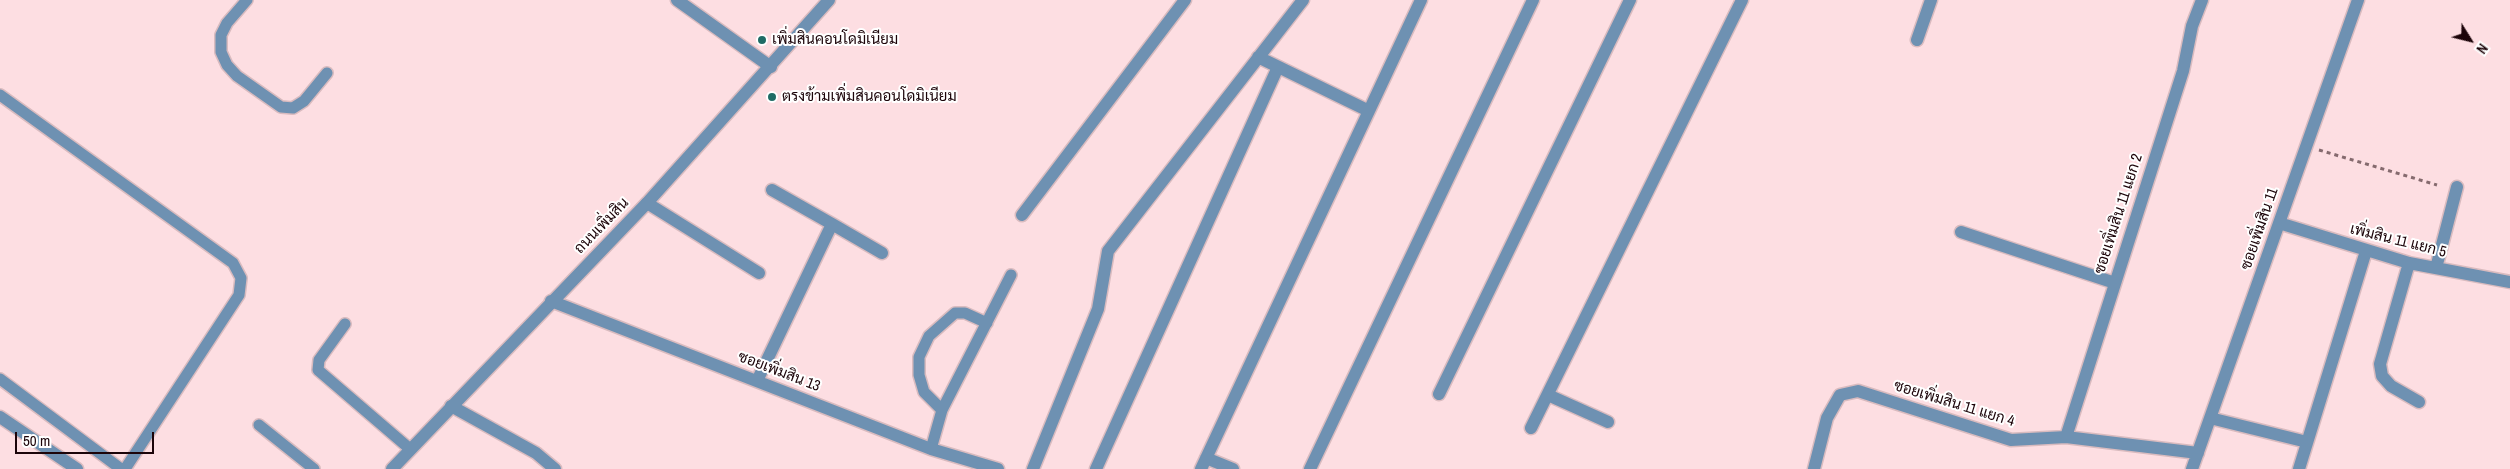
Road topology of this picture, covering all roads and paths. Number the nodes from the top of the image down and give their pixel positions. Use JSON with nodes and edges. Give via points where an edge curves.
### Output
{"nodes":[{"id":1,"x":247,"y":0,"type":"edge"},
{"id":2,"x":677,"y":0,"type":"edge"},
{"id":3,"x":829,"y":0,"type":"edge"},
{"id":4,"x":1185,"y":0,"type":"edge"},
{"id":5,"x":1302,"y":0,"type":"edge"},
{"id":6,"x":1421,"y":0,"type":"edge"},
{"id":7,"x":1533,"y":0,"type":"edge"},
{"id":8,"x":1630,"y":0,"type":"edge"},
{"id":9,"x":1742,"y":0,"type":"edge"},
{"id":10,"x":1931,"y":0,"type":"edge"},
{"id":11,"x":2202,"y":0,"type":"edge"},
{"id":12,"x":2358,"y":0,"type":"edge"},
{"id":13,"x":1916,"y":40,"type":"dead end"},
{"id":14,"x":1258,"y":57,"type":"junction"},
{"id":15,"x":771,"y":67,"type":"junction"},
{"id":16,"x":1278,"y":67,"type":"junction"},
{"id":17,"x":327,"y":73,"type":"dead end"},
{"id":18,"x":0,"y":95,"type":"edge"},
{"id":19,"x":1369,"y":111,"type":"junction"},
{"id":20,"x":2306,"y":146,"type":"junction"},
{"id":21,"x":2437,"y":185,"type":"dead end"},
{"id":22,"x":2458,"y":187,"type":"dead end"},
{"id":23,"x":772,"y":190,"type":"dead end"},
{"id":24,"x":647,"y":203,"type":"junction"},
{"id":25,"x":1022,"y":215,"type":"dead end"},
{"id":26,"x":2279,"y":223,"type":"junction"},
{"id":27,"x":832,"y":224,"type":"junction"},
{"id":28,"x":1961,"y":232,"type":"dead end"},
{"id":29,"x":2366,"y":251,"type":"junction"},
{"id":30,"x":882,"y":253,"type":"dead end"},
{"id":31,"x":2409,"y":263,"type":"junction"},
{"id":32,"x":2436,"y":268,"type":"junction"},
{"id":33,"x":759,"y":273,"type":"dead end"},
{"id":34,"x":1011,"y":275,"type":"dead end"},
{"id":35,"x":2510,"y":282,"type":"edge"},
{"id":36,"x":2114,"y":283,"type":"junction"},
{"id":37,"x":551,"y":301,"type":"junction"},
{"id":38,"x":987,"y":322,"type":"junction"},
{"id":39,"x":345,"y":324,"type":"dead end"},
{"id":40,"x":0,"y":379,"type":"edge"},
{"id":41,"x":757,"y":381,"type":"junction"},
{"id":42,"x":1439,"y":394,"type":"dead end"},
{"id":43,"x":1548,"y":394,"type":"junction"},
{"id":44,"x":2420,"y":402,"type":"dead end"},
{"id":45,"x":451,"y":406,"type":"junction"},
{"id":46,"x":942,"y":410,"type":"junction"},
{"id":47,"x":0,"y":417,"type":"edge"},
{"id":48,"x":2210,"y":418,"type":"junction"},
{"id":49,"x":1608,"y":422,"type":"dead end"},
{"id":50,"x":259,"y":425,"type":"dead end"},
{"id":51,"x":1531,"y":428,"type":"dead end"},
{"id":52,"x":2066,"y":437,"type":"junction"},
{"id":53,"x":2307,"y":442,"type":"junction"},
{"id":54,"x":931,"y":449,"type":"junction"},
{"id":55,"x":410,"y":450,"type":"junction"},
{"id":56,"x":2198,"y":453,"type":"junction"},
{"id":57,"x":1204,"y":464,"type":"edge"},
{"id":58,"x":398,"y":468,"type":"edge"},
{"id":59,"x":77,"y":469,"type":"edge"},
{"id":60,"x":121,"y":469,"type":"edge"},
{"id":61,"x":125,"y":469,"type":"edge"},
{"id":62,"x":314,"y":469,"type":"edge"},
{"id":63,"x":555,"y":469,"type":"edge"},
{"id":64,"x":998,"y":469,"type":"edge"},
{"id":65,"x":1033,"y":469,"type":"edge"},
{"id":66,"x":1096,"y":469,"type":"edge"},
{"id":67,"x":1233,"y":469,"type":"edge"},
{"id":68,"x":1310,"y":469,"type":"edge"},
{"id":69,"x":1814,"y":469,"type":"edge"},
{"id":70,"x":2192,"y":469,"type":"edge"},
{"id":71,"x":2299,"y":469,"type":"edge"}],
"edges":[{"from":1,"to":17,"type":"lane","via":[[221,35],[221,52],[237,76],[281,107],[293,108],[304,101]]},
{"from":2,"to":15,"type":"street"},
{"from":3,"to":15,"type":"street","name":"ถนนเพิ่มสิน"},
{"from":4,"to":25,"type":"street"},
{"from":5,"to":14,"type":"street"},
{"from":6,"to":19,"type":"street"},
{"from":7,"to":68,"type":"street"},
{"from":8,"to":42,"type":"street"},
{"from":9,"to":43,"type":"street"},
{"from":10,"to":13,"type":"street"},
{"from":11,"to":36,"type":"street","name":"ซอยเพิ่มสิน 11 แยก 2","via":[[2192,26],[2183,71]]},
{"from":12,"to":20,"type":"street","name":"ซอยเพิ่มสิน 11"},
{"from":14,"to":16,"type":"street"},
{"from":14,"to":65,"type":"street","via":[[1108,251],[1098,309]]},
{"from":15,"to":24,"type":"street","name":"ถนนเพิ่มสิน"},
{"from":16,"to":19,"type":"street"},
{"from":16,"to":66,"type":"street"},
{"from":18,"to":61,"type":"lane","via":[[233,263],[241,278],[239,295]]},
{"from":19,"to":57,"type":"street"},
{"from":20,"to":21,"type":"path"},
{"from":20,"to":26,"type":"street","name":"ซอยเพิ่มสิน 11"},
{"from":22,"to":32,"type":"street"},
{"from":23,"to":27,"type":"street"},
{"from":24,"to":33,"type":"street"},
{"from":24,"to":37,"type":"street","name":"ถนนเพิ่มสิน"},
{"from":26,"to":29,"type":"street","name":"เพิ่มสิน 11 แยก 5"},
{"from":26,"to":48,"type":"street","name":"ซอยเพิ่มสิน 11"},
{"from":27,"to":30,"type":"street"},
{"from":27,"to":41,"type":"street"},
{"from":28,"to":36,"type":"street"},
{"from":29,"to":31,"type":"street","name":"เพิ่มสิน 11 แยก 5"},
{"from":29,"to":53,"type":"street"},
{"from":31,"to":32,"type":"street","name":"เพิ่มสิน 11 แยก 5"},
{"from":31,"to":44,"type":"street","via":[[2380,364],[2382,376],[2391,386]]},
{"from":32,"to":35,"type":"street","name":"เพิ่มสิน 11 แยก 5"},
{"from":34,"to":38,"type":"lane"},
{"from":36,"to":52,"type":"street","name":"ซอยเพิ่มสิน 11 แยก 2"},
{"from":37,"to":41,"type":"street","name":"ซอยเพิ่มสิน 13"},
{"from":37,"to":45,"type":"street","name":"ถนนเพิ่มสิน"},
{"from":38,"to":46,"type":"lane"},
{"from":38,"to":46,"type":"lane","via":[[955,313],[930,336],[919,358],[919,375],[924,392]]},
{"from":39,"to":55,"type":"lane","via":[[319,360],[318,370]]},
{"from":40,"to":60,"type":"lane"},
{"from":41,"to":54,"type":"street","name":"ซอยเพิ่มสิน 13"},
{"from":43,"to":49,"type":"street"},
{"from":43,"to":51,"type":"street"},
{"from":45,"to":55,"type":"street","name":"ถนนเพิ่มสิน"},
{"from":45,"to":63,"type":"street","via":[[536,453]]},
{"from":46,"to":54,"type":"lane"},
{"from":47,"to":59,"type":"street"},
{"from":48,"to":53,"type":"street"},
{"from":48,"to":56,"type":"street","name":"ซอยเพิ่มสิน 11"},
{"from":50,"to":62,"type":"lane"},
{"from":52,"to":56,"type":"street","name":"ซอยเพิ่มสิน 11 แยก 4"},
{"from":52,"to":69,"type":"street","name":"ซอยเพิ่มสิน 11 แยก 4","via":[[2011,440],[1858,391],[1840,395],[1827,418]]},
{"from":53,"to":71,"type":"street"},
{"from":54,"to":64,"type":"street","name":"ซอยเพิ่มสิน 13"},
{"from":55,"to":58,"type":"street","name":"ถนนเพิ่มสิน"},
{"from":56,"to":70,"type":"street","name":"ซอยเพิ่มสิน 11"},
{"from":57,"to":67,"type":"street"}]}
